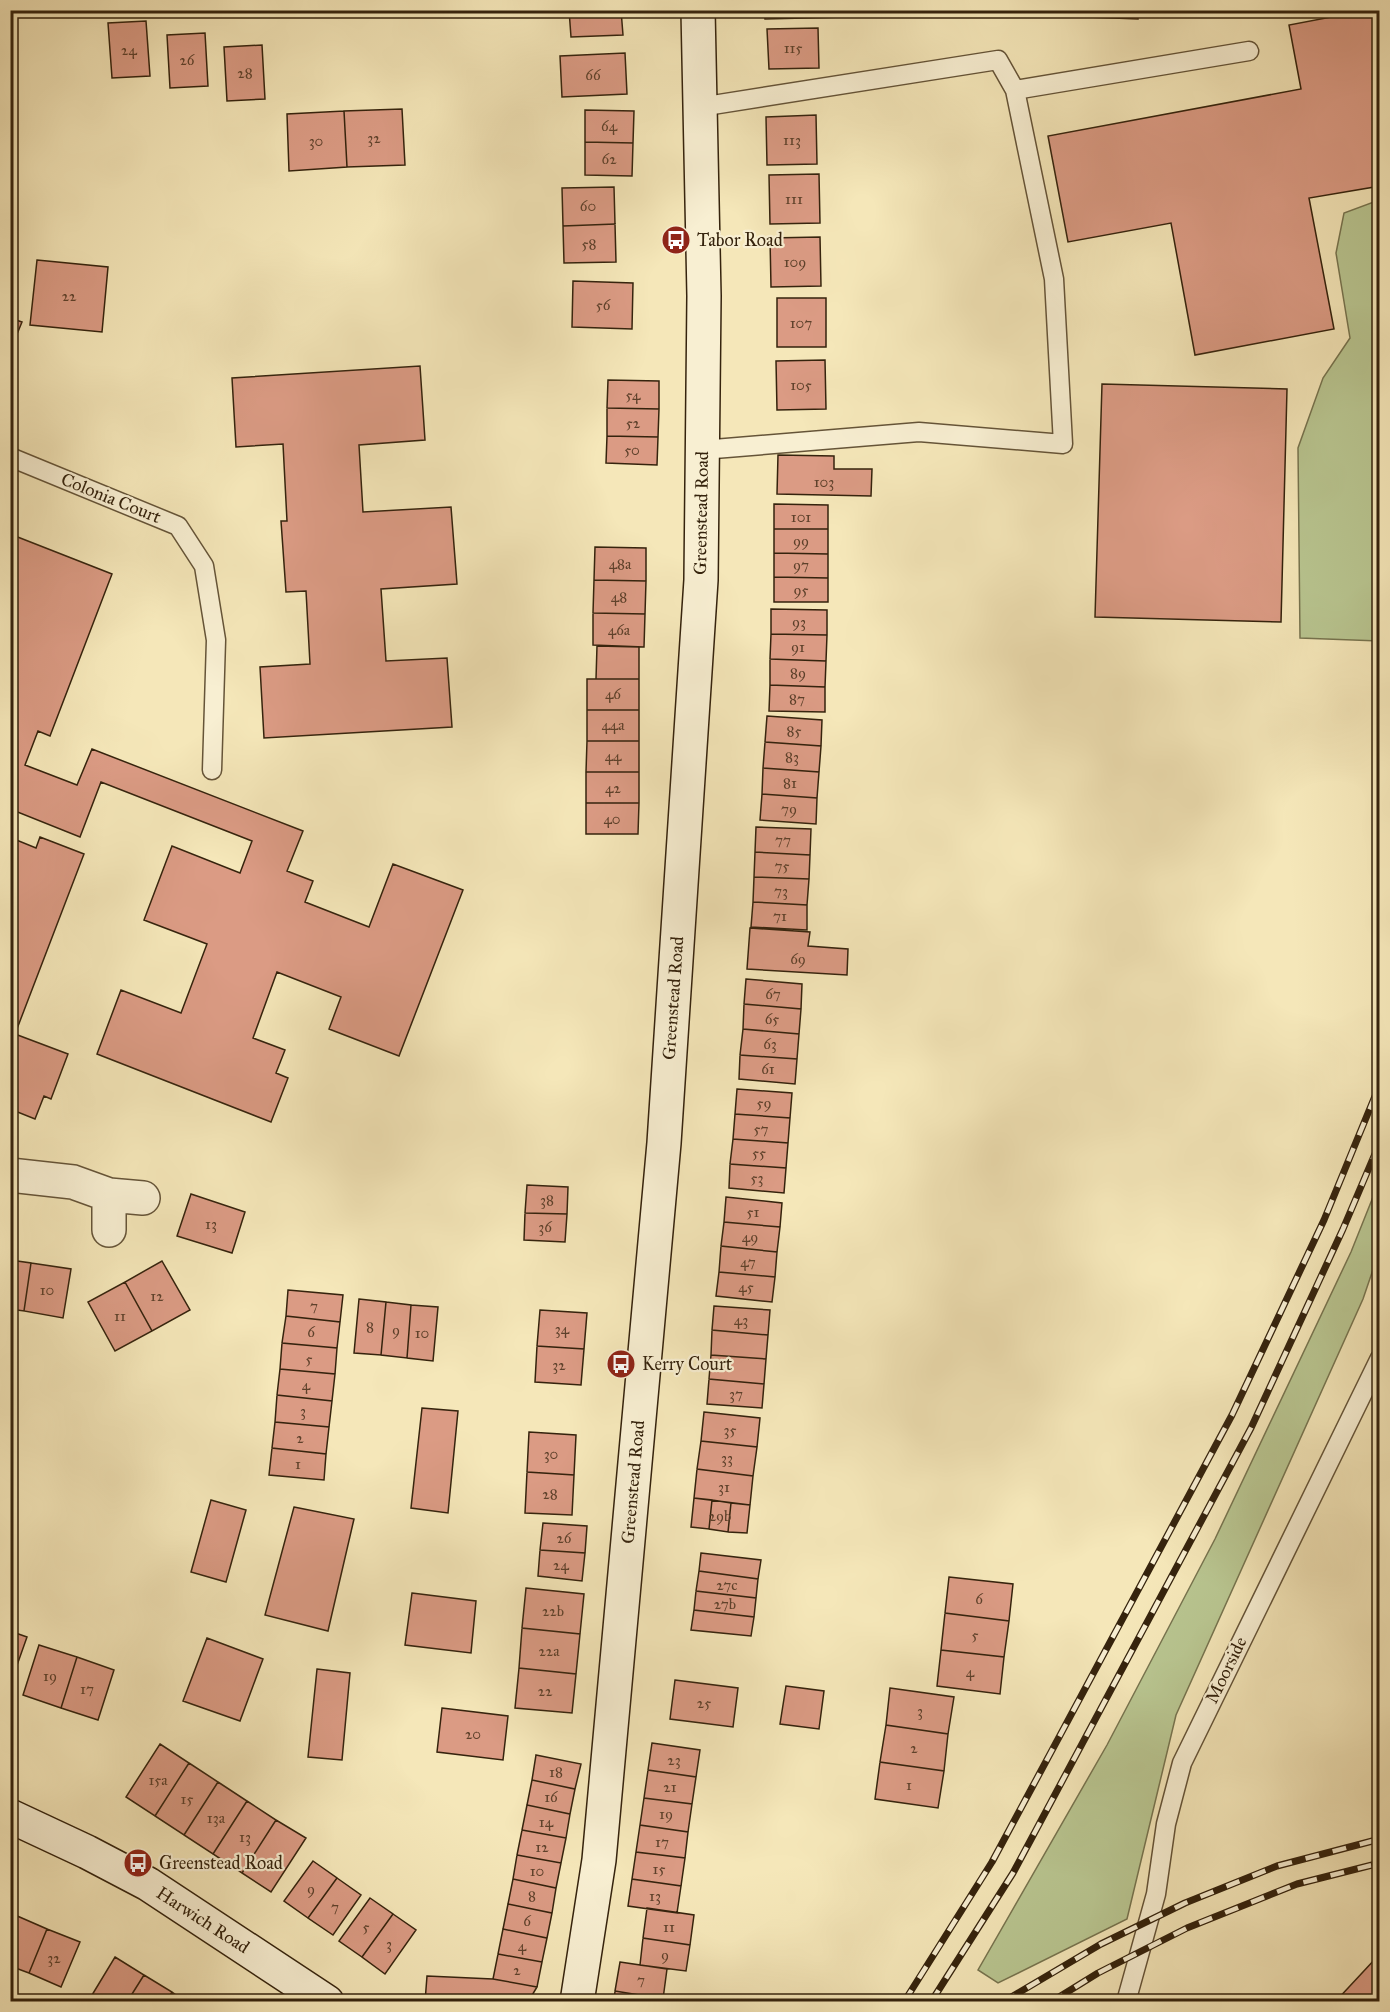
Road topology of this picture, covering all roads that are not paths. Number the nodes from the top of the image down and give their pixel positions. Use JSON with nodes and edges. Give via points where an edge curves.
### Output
{"nodes":[{"id":1,"x":698,"y":10,"type":"edge"},
{"id":2,"x":1249,"y":51,"type":"dead end"},
{"id":3,"x":1015,"y":90,"type":"junction"},
{"id":4,"x":700,"y":107,"type":"junction"},
{"id":5,"x":702,"y":450,"type":"junction"},
{"id":6,"x":10,"y":457,"type":"edge"},
{"id":7,"x":212,"y":770,"type":"dead end"},
{"id":8,"x":10,"y":1175,"type":"edge"},
{"id":9,"x":110,"y":1195,"type":"junction"},
{"id":10,"x":143,"y":1198,"type":"dead end"},
{"id":11,"x":109,"y":1230,"type":"dead end"},
{"id":12,"x":1380,"y":1358,"type":"edge"},
{"id":13,"x":10,"y":1816,"type":"edge"},
{"id":14,"x":574,"y":1995,"type":"edge"},
{"id":15,"x":327,"y":2001,"type":"edge"},
{"id":16,"x":1126,"y":2001,"type":"edge"}],
"edges":[{"from":1,"to":4,"type":"street","name":"Greenstead Road"},
{"from":2,"to":3,"type":"lane"},
{"from":3,"to":4,"type":"lane","via":[[998,60]]},
{"from":3,"to":5,"type":"lane","via":[[1054,279],[1063,444],[919,432]]},
{"from":4,"to":5,"type":"street","name":"Greenstead Road"},
{"from":5,"to":14,"type":"street","name":"Greenstead Road","via":[[701,580],[664,1143],[599,1860]]},
{"from":6,"to":7,"type":"lane","name":"Colonia Court","via":[[178,526],[204,566],[216,640]]},
{"from":8,"to":9,"type":"street","via":[[73,1182]]},
{"from":9,"to":10,"type":"street"},
{"from":9,"to":11,"type":"street"},
{"from":12,"to":16,"type":"lane","name":"Moorside","via":[[1182,1763],[1166,1824],[1156,1894]]},
{"from":13,"to":15,"type":"street","name":"Harwich Road","via":[[148,1884]]}]}
